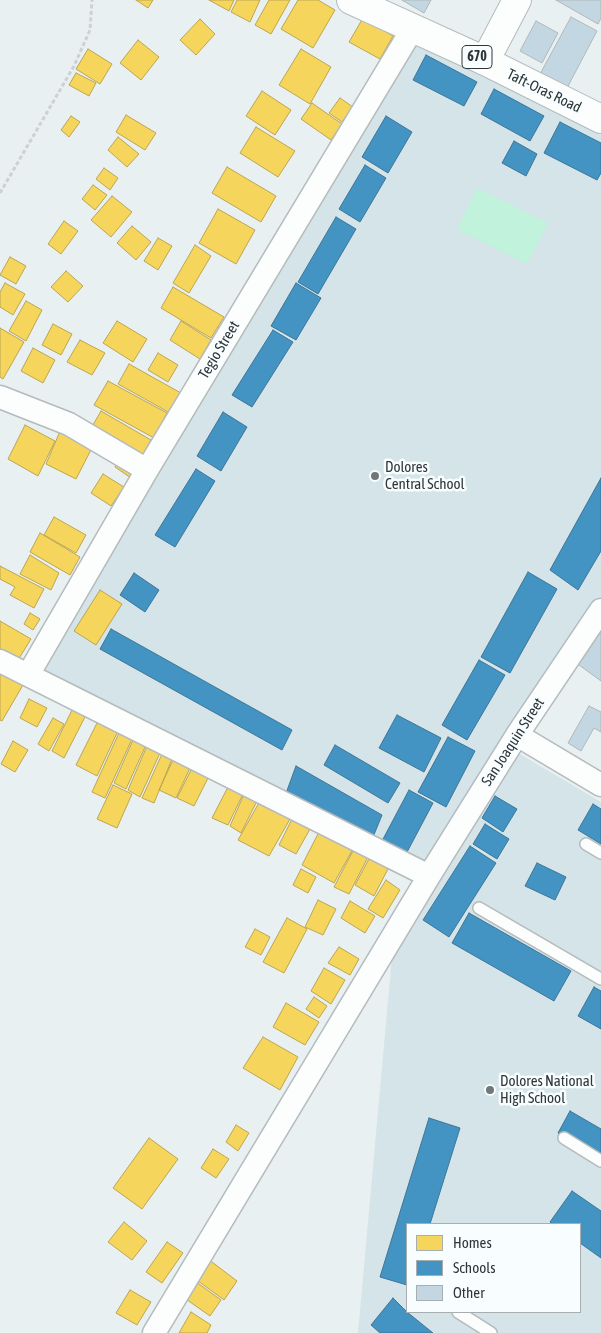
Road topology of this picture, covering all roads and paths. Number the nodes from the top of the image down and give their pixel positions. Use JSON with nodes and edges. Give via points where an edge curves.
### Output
{"nodes":[{"id":1,"x":92,"y":0,"type":"edge"},
{"id":2,"x":351,"y":0,"type":"edge"},
{"id":3,"x":517,"y":0,"type":"edge"},
{"id":4,"x":413,"y":28,"type":"junction"},
{"id":5,"x":485,"y":61,"type":"junction"},
{"id":6,"x":601,"y":119,"type":"edge"},
{"id":7,"x":0,"y":193,"type":"edge"},
{"id":8,"x":0,"y":397,"type":"edge"},
{"id":9,"x":147,"y":470,"type":"junction"},
{"id":10,"x":601,"y":610,"type":"edge"},
{"id":11,"x":0,"y":660,"type":"edge"},
{"id":12,"x":28,"y":674,"type":"junction"},
{"id":13,"x":517,"y":735,"type":"junction"},
{"id":14,"x":601,"y":785,"type":"edge"},
{"id":15,"x":586,"y":844,"type":"dead end"},
{"id":16,"x":601,"y":853,"type":"edge"},
{"id":17,"x":429,"y":876,"type":"junction"},
{"id":18,"x":479,"y":908,"type":"dead end"},
{"id":19,"x":601,"y":979,"type":"edge"},
{"id":20,"x":564,"y":1138,"type":"dead end"},
{"id":21,"x":601,"y":1161,"type":"edge"},
{"id":22,"x":460,"y":1313,"type":"edge"},
{"id":23,"x":154,"y":1333,"type":"edge"},
{"id":24,"x":491,"y":1333,"type":"edge"}],
"edges":[{"from":1,"to":7,"type":"path","via":[[90,30],[74,66]]},
{"from":2,"to":4,"type":"main road","name":"Taft-Oras Road","number":"670"},
{"from":3,"to":5,"type":"main road"},
{"from":4,"to":5,"type":"main road","name":"Taft-Oras Road","number":"670"},
{"from":4,"to":9,"type":"street","name":"Tegio Street"},
{"from":5,"to":6,"type":"main road","name":"Taft-Oras Road","number":"670"},
{"from":8,"to":9,"type":"street","via":[[69,424]]},
{"from":9,"to":12,"type":"street","name":"Tegio Street"},
{"from":10,"to":13,"type":"street","name":"San Joaquin Street"},
{"from":11,"to":12,"type":"street"},
{"from":12,"to":17,"type":"street"},
{"from":13,"to":14,"type":"street"},
{"from":13,"to":17,"type":"street","name":"San Joaquin Street"},
{"from":15,"to":16,"type":"lane"},
{"from":17,"to":23,"type":"street","name":"San Joaquin Street"},
{"from":18,"to":19,"type":"lane"},
{"from":20,"to":21,"type":"lane"},
{"from":22,"to":24,"type":"lane"}]}
